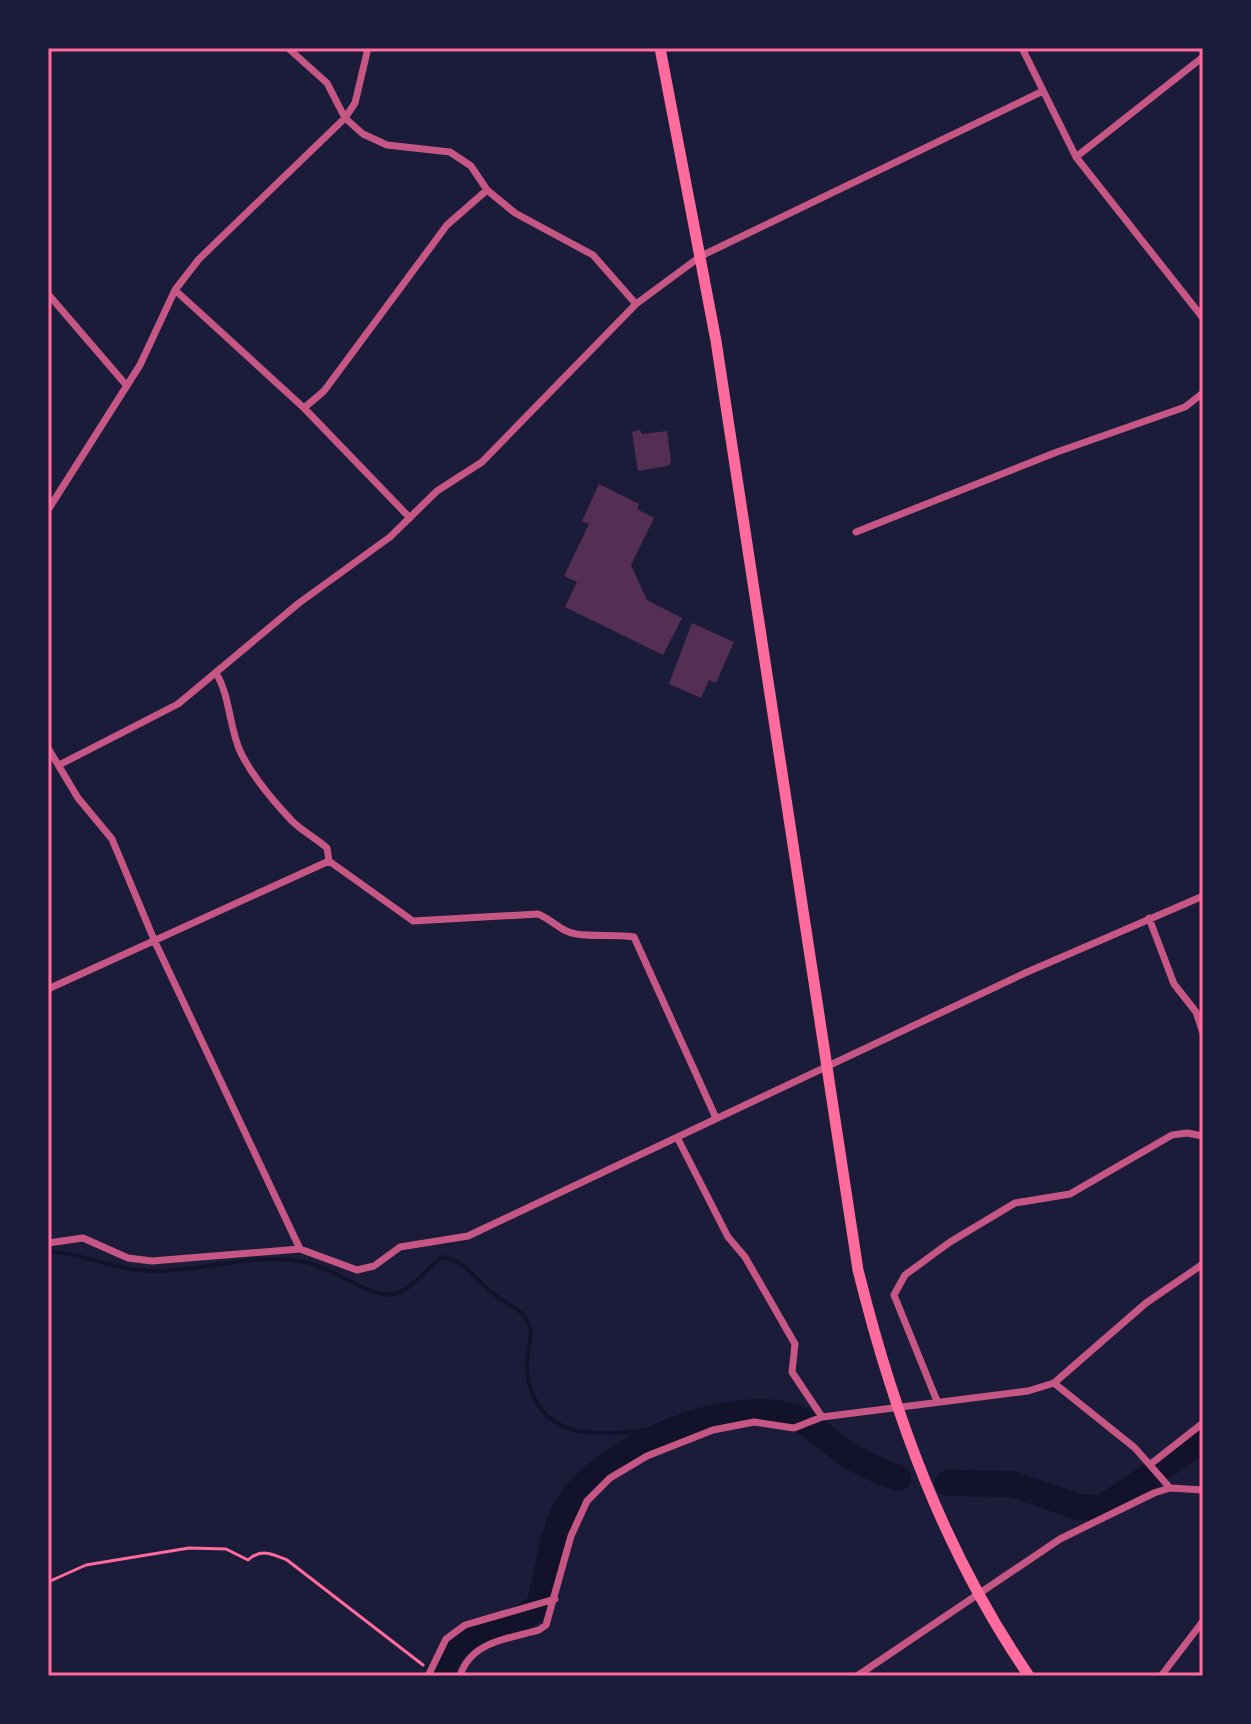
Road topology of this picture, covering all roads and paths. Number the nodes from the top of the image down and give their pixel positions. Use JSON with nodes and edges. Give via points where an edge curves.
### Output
{"nodes":[{"id":1,"x":288,"y":48,"type":"edge"},
{"id":2,"x":368,"y":48,"type":"edge"},
{"id":3,"x":660,"y":48,"type":"edge"},
{"id":4,"x":1022,"y":48,"type":"edge"},
{"id":5,"x":1203,"y":57,"type":"edge"},
{"id":6,"x":1043,"y":91,"type":"junction"},
{"id":7,"x":345,"y":118,"type":"junction"},
{"id":8,"x":1076,"y":157,"type":"junction"},
{"id":9,"x":487,"y":190,"type":"junction"},
{"id":10,"x":701,"y":256,"type":"junction"},
{"id":11,"x":175,"y":290,"type":"junction"},
{"id":12,"x":48,"y":294,"type":"edge"},
{"id":13,"x":636,"y":304,"type":"junction"},
{"id":14,"x":1203,"y":318,"type":"edge"},
{"id":15,"x":127,"y":386,"type":"junction"},
{"id":16,"x":1203,"y":393,"type":"edge"},
{"id":17,"x":304,"y":408,"type":"junction"},
{"id":18,"x":48,"y":510,"type":"edge"},
{"id":19,"x":410,"y":518,"type":"junction"},
{"id":20,"x":856,"y":532,"type":"dead end"},
{"id":21,"x":216,"y":673,"type":"junction"},
{"id":22,"x":48,"y":748,"type":"edge"},
{"id":23,"x":59,"y":765,"type":"junction"},
{"id":24,"x":329,"y":861,"type":"junction"},
{"id":25,"x":1203,"y":896,"type":"edge"},
{"id":26,"x":1149,"y":918,"type":"junction"},
{"id":27,"x":155,"y":942,"type":"junction"},
{"id":28,"x":48,"y":989,"type":"edge"},
{"id":29,"x":1203,"y":1033,"type":"edge"},
{"id":30,"x":825,"y":1068,"type":"junction"},
{"id":31,"x":716,"y":1118,"type":"junction"},
{"id":32,"x":1203,"y":1136,"type":"edge"},
{"id":33,"x":678,"y":1139,"type":"junction"},
{"id":34,"x":48,"y":1243,"type":"edge"},
{"id":35,"x":300,"y":1249,"type":"junction"},
{"id":36,"x":1203,"y":1264,"type":"edge"},
{"id":37,"x":1054,"y":1383,"type":"junction"},
{"id":38,"x":937,"y":1401,"type":"junction"},
{"id":39,"x":895,"y":1406,"type":"junction"},
{"id":40,"x":819,"y":1418,"type":"junction"},
{"id":41,"x":1203,"y":1423,"type":"edge"},
{"id":42,"x":1153,"y":1466,"type":"junction"},
{"id":43,"x":1170,"y":1488,"type":"junction"},
{"id":44,"x":1203,"y":1490,"type":"edge"},
{"id":45,"x":48,"y":1582,"type":"edge"},
{"id":46,"x":979,"y":1595,"type":"junction"},
{"id":47,"x":552,"y":1599,"type":"junction"},
{"id":48,"x":1203,"y":1621,"type":"edge"},
{"id":49,"x":429,"y":1672,"type":"edge"},
{"id":50,"x":460,"y":1676,"type":"edge"},
{"id":51,"x":857,"y":1676,"type":"edge"},
{"id":52,"x":1029,"y":1676,"type":"edge"},
{"id":53,"x":1161,"y":1676,"type":"edge"}],
"edges":[{"from":1,"to":7,"type":"street","via":[[327,83]]},
{"from":2,"to":7,"type":"street","via":[[355,103]]},
{"from":3,"to":10,"type":"highway"},
{"from":4,"to":6,"type":"street"},
{"from":5,"to":8,"type":"street"},
{"from":6,"to":8,"type":"street"},
{"from":6,"to":10,"type":"street"},
{"from":7,"to":9,"type":"street","via":[[387,145],[450,152],[471,166]]},
{"from":7,"to":11,"type":"street","via":[[199,259]]},
{"from":8,"to":14,"type":"street"},
{"from":9,"to":13,"type":"street","via":[[515,213],[593,255]]},
{"from":9,"to":17,"type":"street","via":[[447,225],[324,391]]},
{"from":10,"to":13,"type":"street"},
{"from":10,"to":30,"type":"highway"},
{"from":11,"to":15,"type":"street"},
{"from":11,"to":17,"type":"street"},
{"from":12,"to":15,"type":"street"},
{"from":13,"to":19,"type":"street","via":[[482,462],[437,491]]},
{"from":15,"to":18,"type":"street"},
{"from":16,"to":20,"type":"street","via":[[1185,407]]},
{"from":17,"to":19,"type":"street"},
{"from":19,"to":21,"type":"street"},
{"from":21,"to":23,"type":"street","via":[[178,704]]},
{"from":21,"to":24,"type":"street","via":[[241,753],[295,824],[327,848]]},
{"from":22,"to":23,"type":"street"},
{"from":23,"to":27,"type":"street","via":[[112,839]]},
{"from":24,"to":27,"type":"street"},
{"from":24,"to":31,"type":"street","via":[[413,921],[538,914],[576,934],[634,937]]},
{"from":25,"to":26,"type":"street"},
{"from":26,"to":29,"type":"street","via":[[1174,984],[1196,1012]]},
{"from":26,"to":30,"type":"street"},
{"from":27,"to":28,"type":"street"},
{"from":27,"to":35,"type":"street"},
{"from":30,"to":31,"type":"street"},
{"from":30,"to":39,"type":"highway","via":[[858,1270]]},
{"from":31,"to":33,"type":"street"},
{"from":32,"to":38,"type":"street","via":[[1172,1135],[1070,1194],[1015,1203],[905,1275],[894,1295]]},
{"from":33,"to":35,"type":"street","via":[[468,1236],[400,1247],[374,1266],[357,1270]]},
{"from":33,"to":40,"type":"street","via":[[728,1237],[795,1344],[792,1372]]},
{"from":34,"to":35,"type":"street","via":[[83,1238],[128,1258],[152,1261]]},
{"from":36,"to":37,"type":"street","via":[[1146,1303]]},
{"from":37,"to":38,"type":"street"},
{"from":37,"to":42,"type":"street"},
{"from":38,"to":39,"type":"street"},
{"from":39,"to":40,"type":"street"},
{"from":39,"to":46,"type":"highway","via":[[936,1512]]},
{"from":40,"to":47,"type":"street","via":[[801,1426],[754,1422],[713,1430],[647,1456],[610,1478],[587,1501]]},
{"from":41,"to":42,"type":"street"},
{"from":42,"to":43,"type":"street"},
{"from":43,"to":44,"type":"street"},
{"from":43,"to":46,"type":"street","via":[[1060,1539]]},
{"from":45,"to":49,"type":"path","via":[[86,1565],[189,1548],[226,1549],[248,1560],[271,1552]]},
{"from":46,"to":51,"type":"street"},
{"from":46,"to":52,"type":"highway"},
{"from":47,"to":49,"type":"street","via":[[465,1625],[446,1639]]},
{"from":47,"to":50,"type":"street","via":[[546,1625],[486,1645],[472,1654]]},
{"from":48,"to":53,"type":"street"}]}
